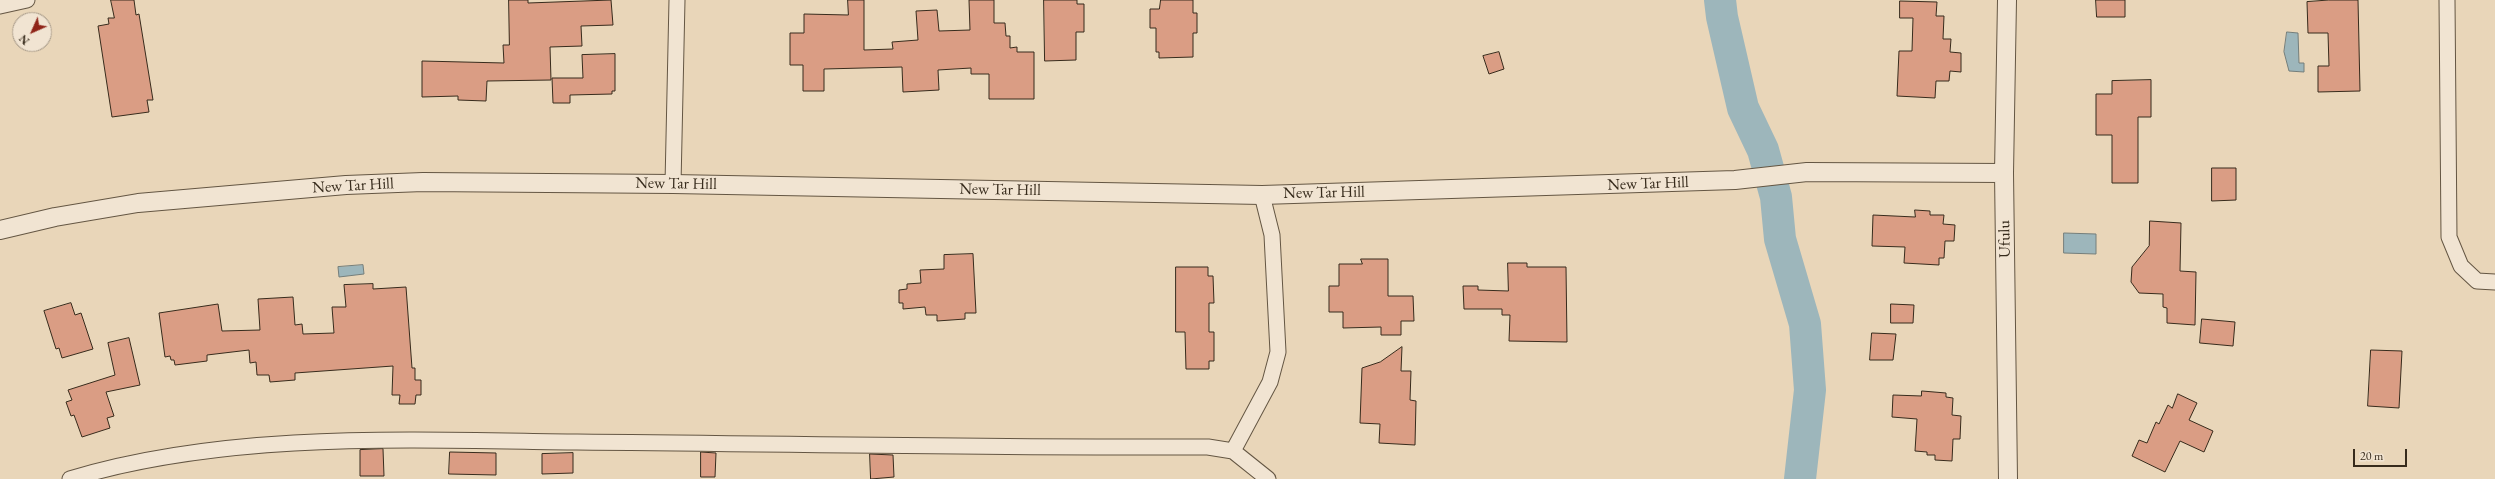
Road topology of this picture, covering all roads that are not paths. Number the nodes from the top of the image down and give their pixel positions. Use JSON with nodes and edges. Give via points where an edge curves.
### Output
{"nodes":[{"id":1,"x":26,"y":0,"type":"edge"},
{"id":2,"x":677,"y":0,"type":"edge"},
{"id":3,"x":2007,"y":0,"type":"edge"},
{"id":4,"x":2447,"y":0,"type":"edge"},
{"id":5,"x":0,"y":6,"type":"edge"},
{"id":6,"x":2004,"y":173,"type":"junction"},
{"id":7,"x":673,"y":184,"type":"junction"},
{"id":8,"x":1262,"y":195,"type":"junction"},
{"id":9,"x":0,"y":230,"type":"edge"},
{"id":10,"x":2495,"y":282,"type":"edge"},
{"id":11,"x":1233,"y":451,"type":"junction"},
{"id":12,"x":70,"y":479,"type":"edge"},
{"id":13,"x":1268,"y":479,"type":"edge"},
{"id":14,"x":2008,"y":479,"type":"edge"}],
"edges":[{"from":1,"to":5,"type":"street"},
{"from":2,"to":7,"type":"street"},
{"from":3,"to":6,"type":"street","name":"Ufulu"},
{"from":4,"to":10,"type":"street","via":[[2449,237],[2461,266],[2477,281]]},
{"from":6,"to":8,"type":"street","name":"New Tar Hill","via":[[1807,172],[1735,180]]},
{"from":6,"to":14,"type":"street","name":"Ufulu"},
{"from":7,"to":8,"type":"street","name":"New Tar Hill"},
{"from":7,"to":9,"type":"street","name":"New Tar Hill","via":[[423,182],[346,185],[138,203],[55,217]]},
{"from":8,"to":11,"type":"street","via":[[1272,235],[1278,352],[1270,382]]},
{"from":11,"to":12,"type":"street","via":[[1208,447],[349,442],[230,448],[172,455],[116,465]]},
{"from":11,"to":13,"type":"street"}]}
